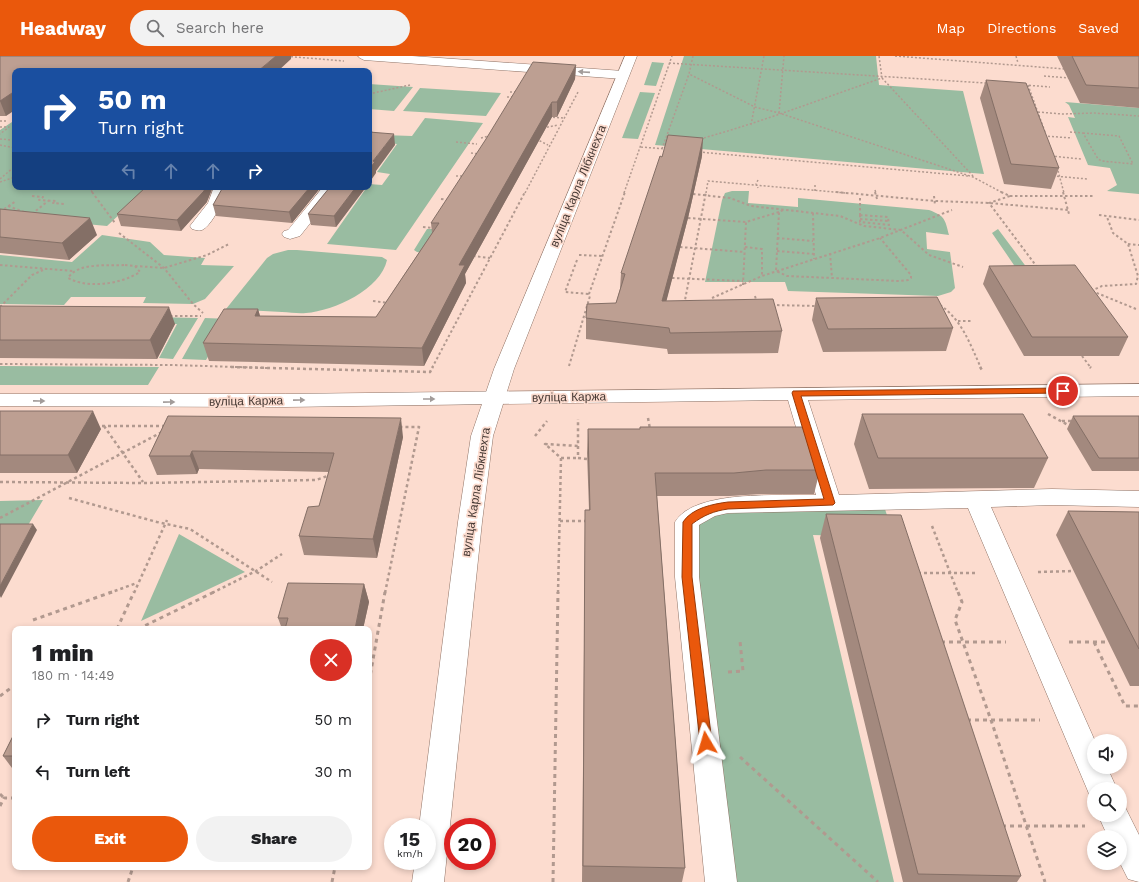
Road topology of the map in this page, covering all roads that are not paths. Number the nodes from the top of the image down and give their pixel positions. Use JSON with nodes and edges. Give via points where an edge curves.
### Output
{"nodes":[{"id":1,"x":364,"y":56,"type":"edge"},
{"id":2,"x":631,"y":56,"type":"edge"},
{"id":3,"x":396,"y":57,"type":"edge"},
{"id":4,"x":623,"y":75,"type":"junction"},
{"id":5,"x":221,"y":190,"type":"edge"},
{"id":6,"x":329,"y":190,"type":"edge"},
{"id":7,"x":198,"y":226,"type":"dead end"},
{"id":8,"x":290,"y":234,"type":"dead end"},
{"id":9,"x":1139,"y":390,"type":"edge"},
{"id":10,"x":796,"y":393,"type":"junction"},
{"id":11,"x":0,"y":400,"type":"edge"},
{"id":12,"x":494,"y":400,"type":"junction"},
{"id":13,"x":1139,"y":499,"type":"edge"},
{"id":14,"x":976,"y":500,"type":"junction"},
{"id":15,"x":830,"y":503,"type":"junction"},
{"id":16,"x":1099,"y":782,"type":"edge"},
{"id":17,"x":1116,"y":822,"type":"edge"},
{"id":18,"x":1139,"y":868,"type":"edge"},
{"id":19,"x":428,"y":882,"type":"edge"},
{"id":20,"x":721,"y":882,"type":"edge"}],
"edges":[{"from":1,"to":3,"type":"street"},
{"from":2,"to":4,"type":"street","name":"вуліца Карла Лібкнехта"},
{"from":4,"to":3,"type":"street","one_way":true},
{"from":4,"to":12,"type":"street","name":"вуліца Карла Лібкнехта","via":[[504,369]]},
{"from":5,"to":7,"type":"street","via":[[216,204]]},
{"from":6,"to":8,"type":"street","via":[[294,234]]},
{"from":9,"to":10,"type":"street","name":"вуліца Каржа"},
{"from":10,"to":12,"type":"street","name":"вуліца Каржа"},
{"from":10,"to":15,"type":"street"},
{"from":11,"to":12,"type":"street","name":"вуліца Каржа","one_way":true},
{"from":12,"to":19,"type":"street","name":"вуліца Карла Лібкнехта","via":[[482,436],[470,522]]},
{"from":13,"to":14,"type":"street","via":[[1052,497]]},
{"from":14,"to":15,"type":"street"},
{"from":14,"to":16,"type":"street"},
{"from":15,"to":20,"type":"street","via":[[728,505],[712,508],[687,522],[687,577]]},
{"from":17,"to":18,"type":"street"}]}
